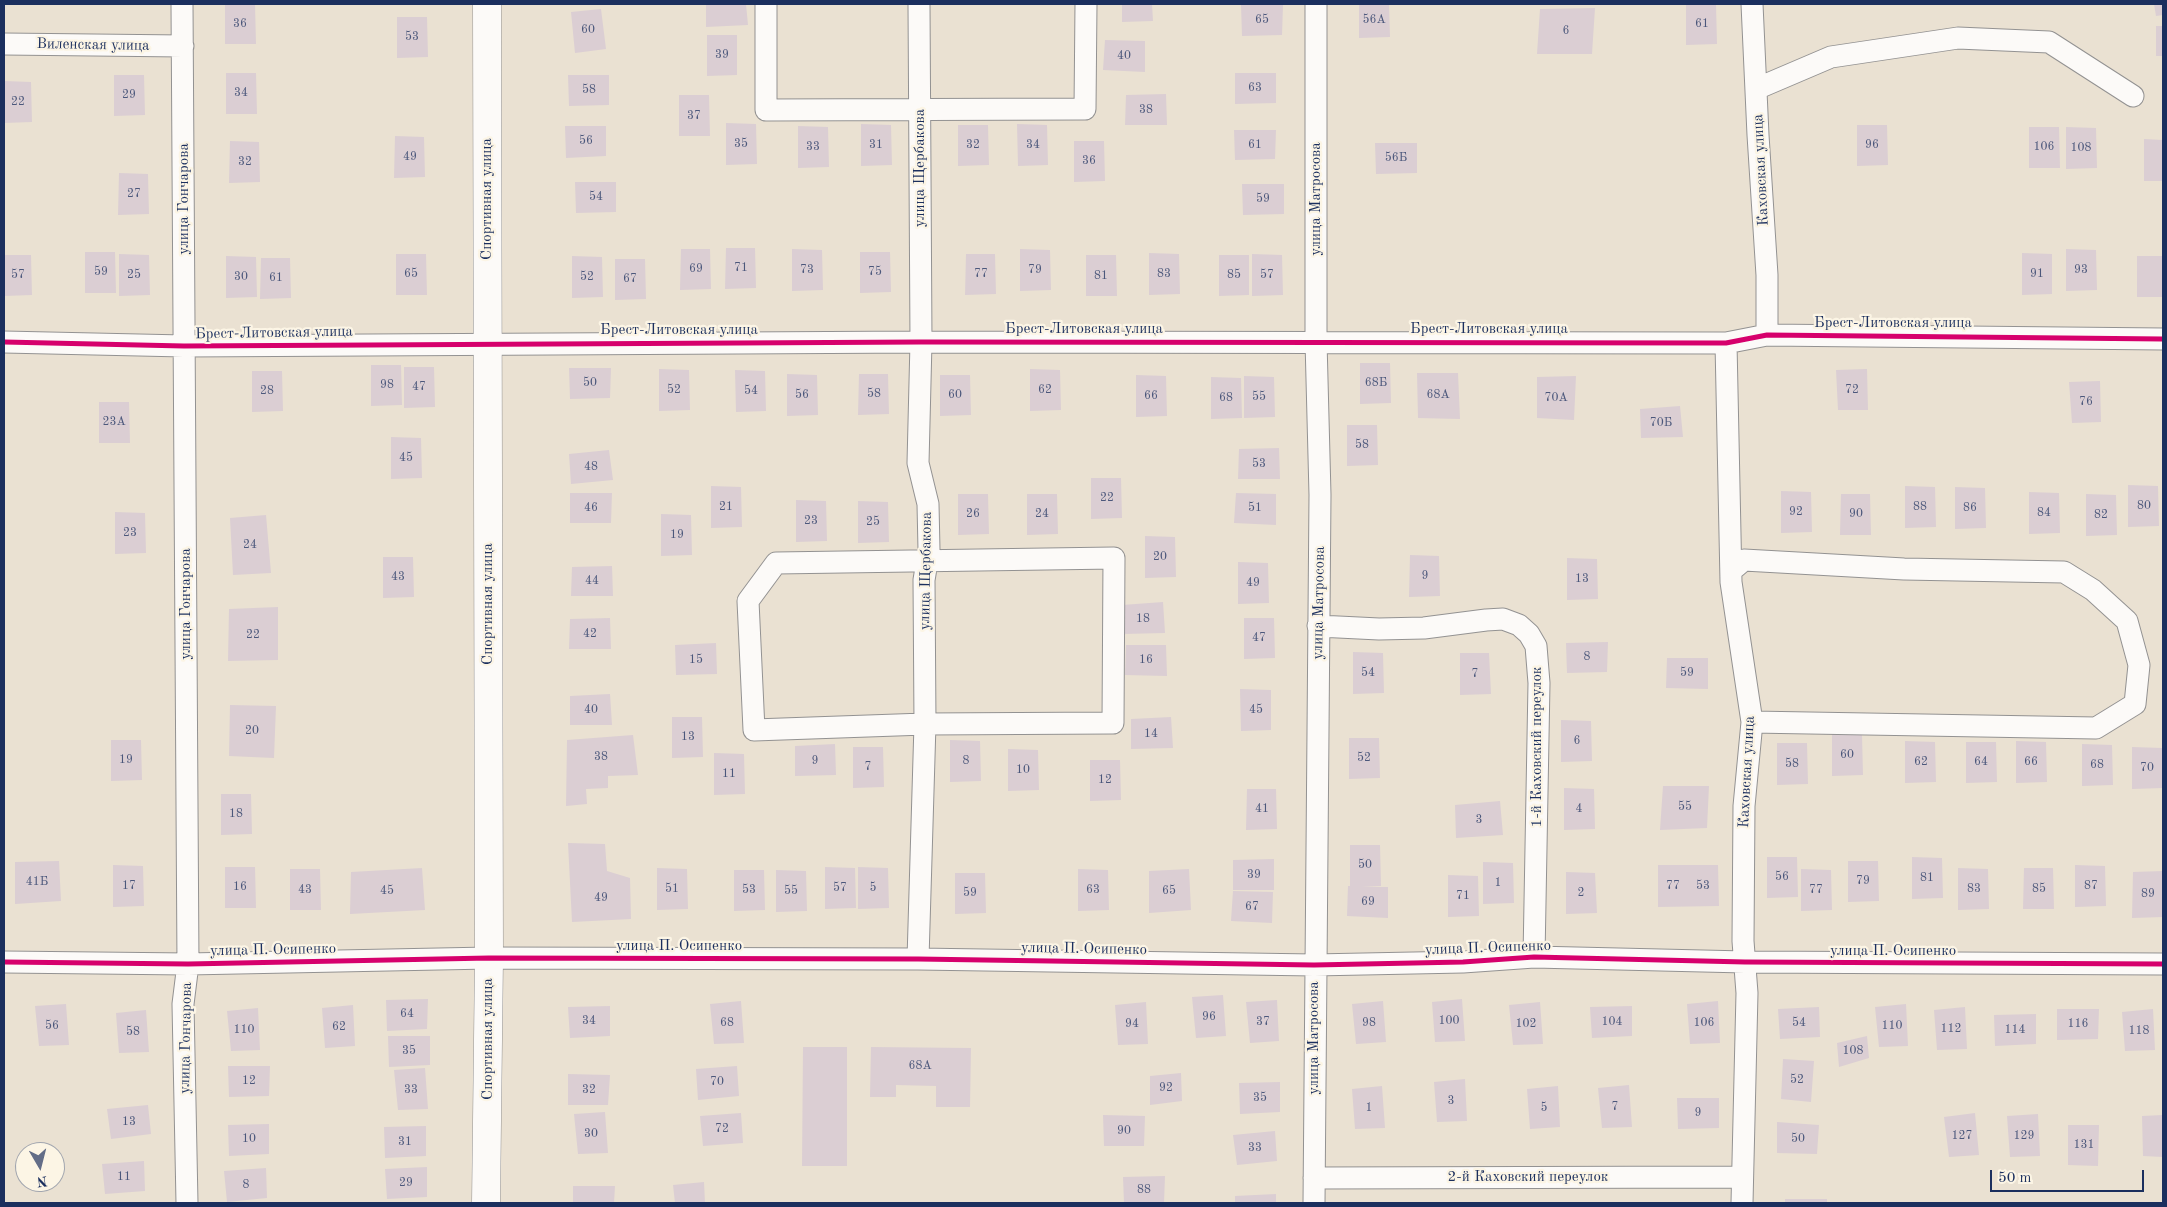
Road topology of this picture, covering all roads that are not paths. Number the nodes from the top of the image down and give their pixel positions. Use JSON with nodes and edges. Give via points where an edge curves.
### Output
{"nodes":[{"id":1,"x":182,"y":4,"type":"edge"},
{"id":2,"x":487,"y":4,"type":"edge"},
{"id":3,"x":766,"y":4,"type":"edge"},
{"id":4,"x":919,"y":4,"type":"edge"},
{"id":5,"x":1086,"y":4,"type":"edge"},
{"id":6,"x":1316,"y":4,"type":"edge"},
{"id":7,"x":1752,"y":4,"type":"edge"},
{"id":8,"x":4,"y":44,"type":"edge"},
{"id":9,"x":183,"y":46,"type":"junction"},
{"id":10,"x":1756,"y":89,"type":"junction"},
{"id":11,"x":2134,"y":96,"type":"dead end"},
{"id":12,"x":919,"y":108,"type":"junction"},
{"id":13,"x":1767,"y":336,"type":"junction"},
{"id":14,"x":2163,"y":339,"type":"edge"},
{"id":15,"x":1316,"y":341,"type":"junction"},
{"id":16,"x":4,"y":342,"type":"edge"},
{"id":17,"x":921,"y":342,"type":"junction"},
{"id":18,"x":1726,"y":342,"type":"junction"},
{"id":19,"x":487,"y":344,"type":"junction"},
{"id":20,"x":184,"y":346,"type":"junction"},
{"id":21,"x":927,"y":561,"type":"junction"},
{"id":22,"x":1731,"y":571,"type":"junction"},
{"id":23,"x":1318,"y":626,"type":"junction"},
{"id":24,"x":1752,"y":722,"type":"junction"},
{"id":25,"x":925,"y":724,"type":"junction"},
{"id":26,"x":1534,"y":957,"type":"junction"},
{"id":27,"x":489,"y":958,"type":"junction"},
{"id":28,"x":918,"y":959,"type":"junction"},
{"id":29,"x":4,"y":962,"type":"edge"},
{"id":30,"x":1745,"y":962,"type":"junction"},
{"id":31,"x":188,"y":964,"type":"junction"},
{"id":32,"x":2163,"y":964,"type":"edge"},
{"id":33,"x":1314,"y":965,"type":"junction"},
{"id":34,"x":1742,"y":1177,"type":"junction"},
{"id":35,"x":1314,"y":1178,"type":"junction"},
{"id":36,"x":187,"y":1203,"type":"edge"},
{"id":37,"x":486,"y":1203,"type":"edge"},
{"id":38,"x":1314,"y":1203,"type":"edge"},
{"id":39,"x":1742,"y":1203,"type":"edge"}],
"edges":[{"from":1,"to":9,"type":"street","name":"улица Гончарова"},
{"from":2,"to":19,"type":"street","name":"Спортивная улица"},
{"from":3,"to":12,"type":"street","via":[[766,110]]},
{"from":4,"to":12,"type":"street","name":"улица Щербакова"},
{"from":5,"to":12,"type":"street","via":[[1085,109]]},
{"from":6,"to":15,"type":"street","name":"улица Матросова"},
{"from":7,"to":10,"type":"street","name":"Каховская улица"},
{"from":8,"to":9,"type":"street","name":"Виленская улица"},
{"from":9,"to":20,"type":"street","name":"улица Гончарова"},
{"from":10,"to":11,"type":"street","via":[[1831,57],[1958,38],[2049,42]]},
{"from":10,"to":13,"type":"street","name":"Каховская улица","via":[[1767,275]]},
{"from":12,"to":17,"type":"street","name":"улица Щербакова"},
{"from":13,"to":14,"type":"street","name":"Брест-Литовская улица"},
{"from":13,"to":18,"type":"street","name":"Брест-Литовская улица"},
{"from":15,"to":17,"type":"street","name":"Брест-Литовская улица"},
{"from":15,"to":18,"type":"street","name":"Брест-Литовская улица"},
{"from":15,"to":23,"type":"street","name":"улица Матросова","via":[[1320,495]]},
{"from":16,"to":20,"type":"street","name":"Брест-Литовская улица"},
{"from":17,"to":19,"type":"street","name":"Брест-Литовская улица"},
{"from":17,"to":21,"type":"street","name":"улица Щербакова","via":[[918,463],[928,504],[930,550]]},
{"from":18,"to":22,"type":"street","name":"Каховская улица"},
{"from":19,"to":20,"type":"street","name":"Брест-Литовская улица"},
{"from":19,"to":27,"type":"street","name":"Спортивная улица"},
{"from":20,"to":31,"type":"street","name":"улица Гончарова"},
{"from":21,"to":25,"type":"street","name":"улица Щербакова","via":[[924,580]]},
{"from":21,"to":25,"type":"street","via":[[776,563],[748,601],[754,730]]},
{"from":21,"to":25,"type":"street","via":[[1114,558],[1113,723]]},
{"from":22,"to":24,"type":"street","name":"Каховская улица"},
{"from":22,"to":24,"type":"street","via":[[1744,560],[1904,569],[2064,572],[2093,590],[2127,621],[2139,665],[2135,704],[2096,728]]},
{"from":23,"to":26,"type":"street","name":"1-й Каховский переулок","via":[[1424,628],[1503,619],[1519,625],[1529,634],[1536,646],[1539,683]]},
{"from":23,"to":33,"type":"street","name":"улица Матросова"},
{"from":24,"to":30,"type":"street","name":"Каховская улица","via":[[1744,806]]},
{"from":25,"to":28,"type":"street","name":"улица Щербакова"},
{"from":26,"to":30,"type":"street","name":"улица П. Осипенко"},
{"from":26,"to":33,"type":"street","name":"улица П. Осипенко"},
{"from":27,"to":28,"type":"street","name":"улица П. Осипенко"},
{"from":27,"to":31,"type":"street","name":"улица П. Осипенко"},
{"from":27,"to":37,"type":"street","name":"Спортивная улица"},
{"from":28,"to":33,"type":"street","name":"улица П. Осипенко"},
{"from":29,"to":31,"type":"street","name":"улица П. Осипенко"},
{"from":30,"to":32,"type":"street","name":"улица П. Осипенко"},
{"from":30,"to":34,"type":"street","name":"Каховская улица"},
{"from":31,"to":36,"type":"street","name":"улица Гончарова","via":[[183,1004]]},
{"from":33,"to":35,"type":"street","name":"улица Матросова"},
{"from":34,"to":35,"type":"street","name":"2-й Каховский переулок"},
{"from":34,"to":39,"type":"street","name":"Каховская улица"},
{"from":35,"to":38,"type":"street","name":"улица Матросова"}]}
